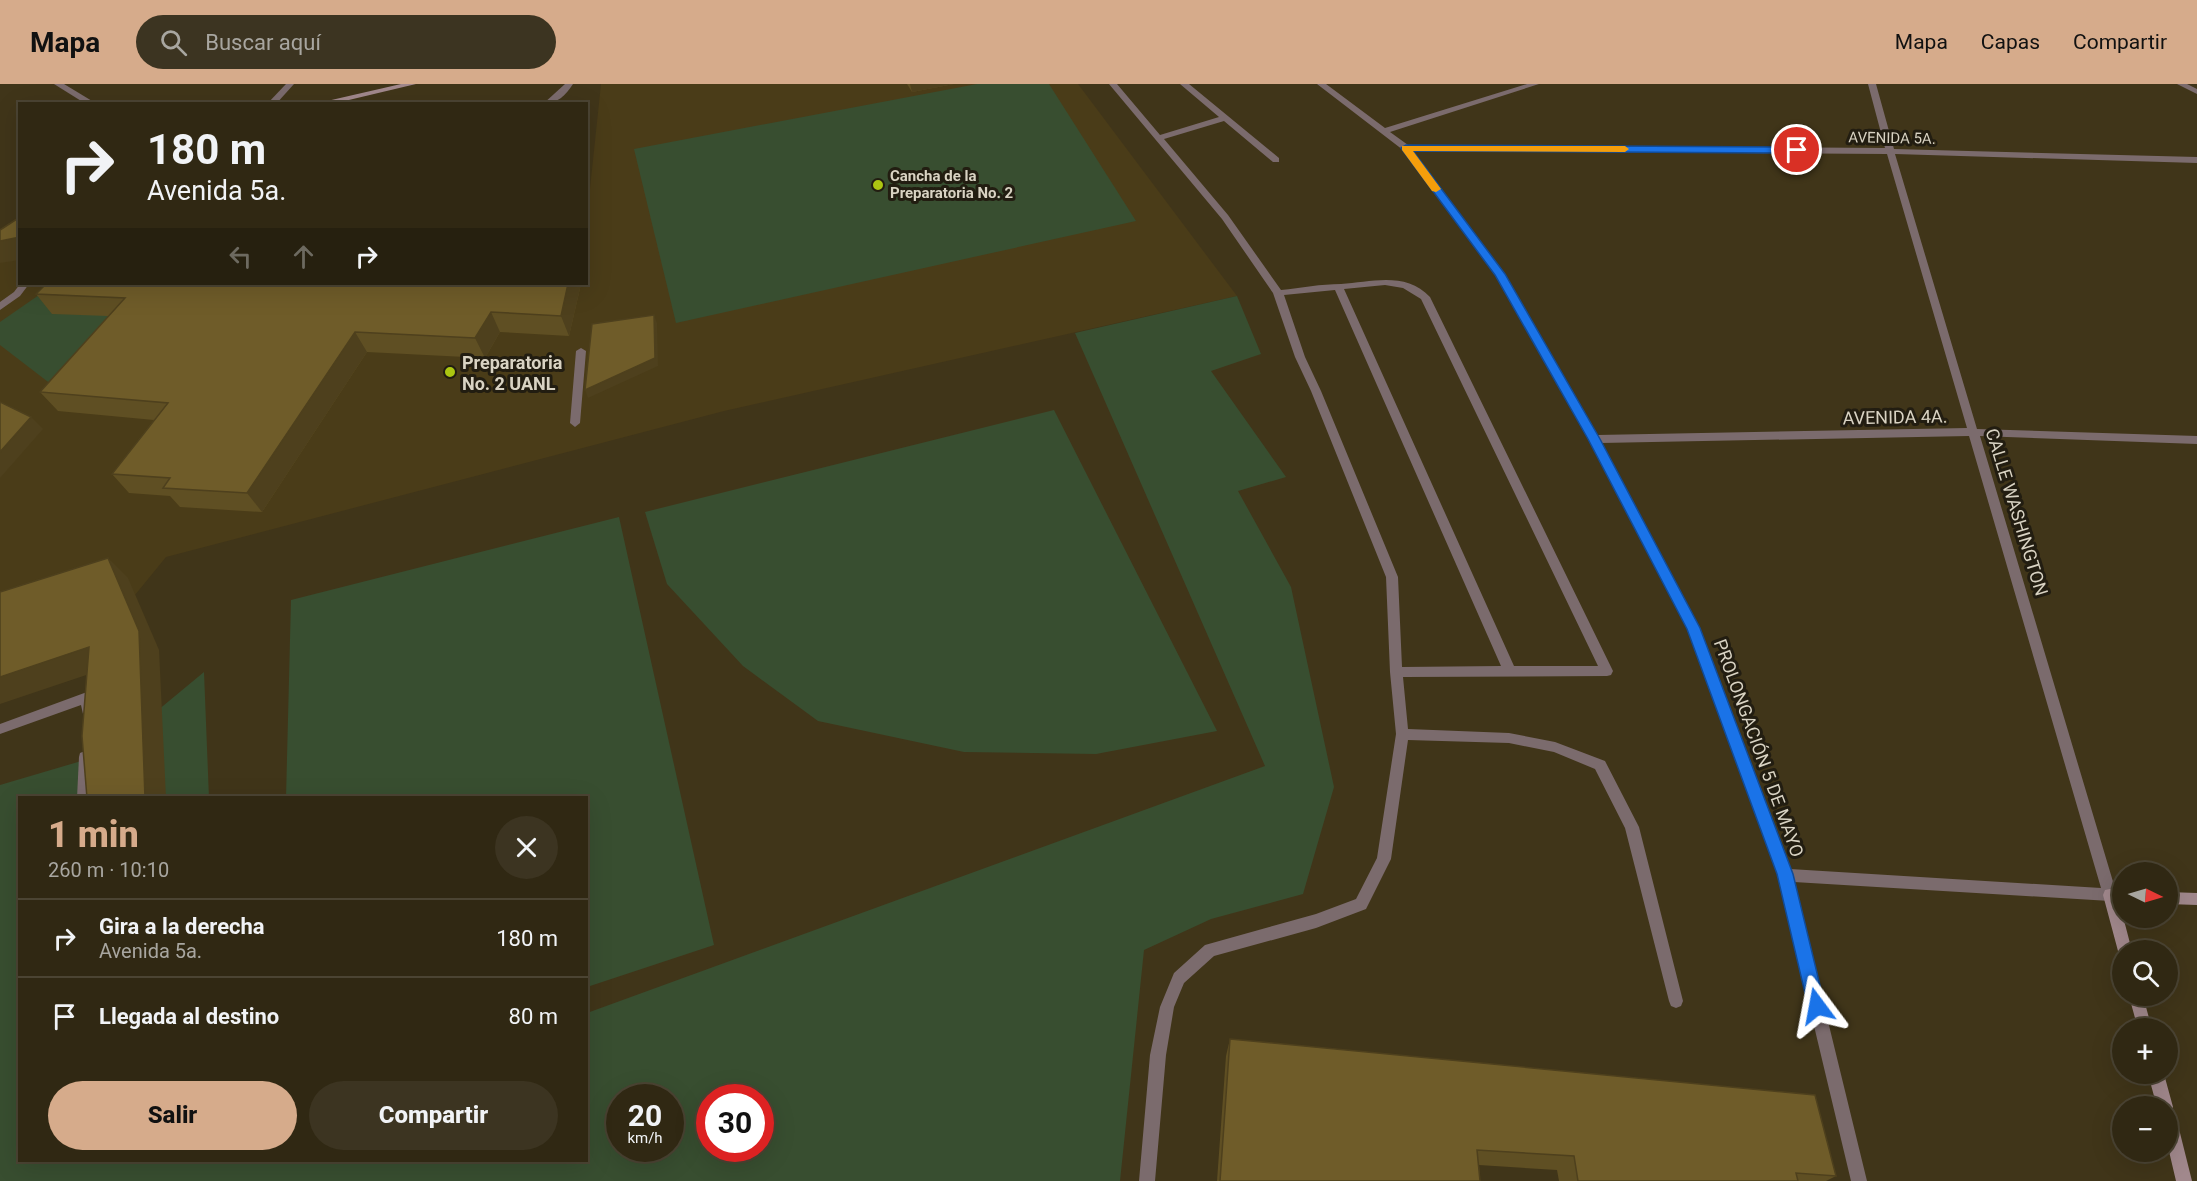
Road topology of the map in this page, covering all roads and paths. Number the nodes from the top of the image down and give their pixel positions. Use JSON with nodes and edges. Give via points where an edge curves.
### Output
{"nodes":[{"id":1,"x":58,"y":84,"type":"edge"},
{"id":2,"x":290,"y":84,"type":"edge"},
{"id":3,"x":412,"y":84,"type":"edge"},
{"id":4,"x":568,"y":84,"type":"edge"},
{"id":5,"x":1113,"y":84,"type":"edge"},
{"id":6,"x":1184,"y":84,"type":"edge"},
{"id":7,"x":1321,"y":84,"type":"edge"},
{"id":8,"x":1535,"y":84,"type":"edge"},
{"id":9,"x":1872,"y":84,"type":"edge"},
{"id":10,"x":2181,"y":84,"type":"edge"},
{"id":11,"x":1523,"y":86,"type":"edge"},
{"id":12,"x":2197,"y":92,"type":"edge"},
{"id":13,"x":90,"y":102,"type":"edge"},
{"id":14,"x":273,"y":102,"type":"edge"},
{"id":15,"x":327,"y":102,"type":"edge"},
{"id":16,"x":550,"y":102,"type":"edge"},
{"id":17,"x":1225,"y":118,"type":"junction"},
{"id":18,"x":1384,"y":131,"type":"junction"},
{"id":19,"x":1158,"y":138,"type":"junction"},
{"id":20,"x":1406,"y":148,"type":"junction"},
{"id":21,"x":1890,"y":151,"type":"junction"},
{"id":22,"x":1276,"y":160,"type":"dead end"},
{"id":23,"x":2197,"y":160,"type":"edge"},
{"id":24,"x":23,"y":285,"type":"edge"},
{"id":25,"x":1338,"y":286,"type":"junction"},
{"id":26,"x":1278,"y":293,"type":"junction"},
{"id":27,"x":0,"y":307,"type":"edge"},
{"id":28,"x":581,"y":351,"type":"dead end"},
{"id":29,"x":575,"y":423,"type":"dead end"},
{"id":30,"x":1972,"y":432,"type":"junction"},
{"id":31,"x":1594,"y":439,"type":"junction"},
{"id":32,"x":2197,"y":440,"type":"edge"},
{"id":33,"x":1396,"y":672,"type":"junction"},
{"id":34,"x":1510,"y":672,"type":"junction"},
{"id":35,"x":87,"y":720,"type":"edge"},
{"id":36,"x":0,"y":729,"type":"edge"},
{"id":37,"x":1402,"y":734,"type":"junction"},
{"id":38,"x":86,"y":742,"type":"edge"},
{"id":39,"x":84,"y":796,"type":"edge"},
{"id":40,"x":1785,"y":874,"type":"junction"},
{"id":41,"x":2112,"y":882,"type":"edge"},
{"id":42,"x":2112,"y":895,"type":"edge"},
{"id":43,"x":2178,"y":898,"type":"edge"},
{"id":44,"x":2197,"y":899,"type":"edge"},
{"id":45,"x":1676,"y":1001,"type":"dead end"},
{"id":46,"x":2178,"y":1157,"type":"edge"},
{"id":47,"x":1147,"y":1181,"type":"edge"},
{"id":48,"x":1859,"y":1181,"type":"edge"},
{"id":49,"x":2184,"y":1181,"type":"edge"}],
"edges":[{"from":1,"to":13,"type":"street"},
{"from":2,"to":14,"type":"street"},
{"from":3,"to":15,"type":"street"},
{"from":4,"to":16,"type":"street"},
{"from":5,"to":19,"type":"street"},
{"from":6,"to":17,"type":"street"},
{"from":7,"to":18,"type":"street","name":"PROLONGACIÓN 5 DE MAYO"},
{"from":8,"to":11,"type":"street"},
{"from":9,"to":21,"type":"street","name":"CALLE WASHINGTON"},
{"from":10,"to":12,"type":"street"},
{"from":11,"to":18,"type":"street"},
{"from":17,"to":19,"type":"street"},
{"from":17,"to":22,"type":"street"},
{"from":18,"to":20,"type":"street","name":"PROLONGACIÓN 5 DE MAYO"},
{"from":19,"to":26,"type":"street","via":[[1225,217]]},
{"from":20,"to":21,"type":"street","name":"AVENIDA 5A."},
{"from":20,"to":31,"type":"street","name":"PROLONGACIÓN 5 DE MAYO","via":[[1499,274]]},
{"from":21,"to":23,"type":"street","name":"AVENIDA 5A."},
{"from":21,"to":30,"type":"street","name":"CALLE WASHINGTON"},
{"from":24,"to":27,"type":"street"},
{"from":25,"to":26,"type":"street"},
{"from":25,"to":34,"type":"street"},
{"from":25,"to":34,"type":"street","via":[[1401,283],[1425,297],[1607,671]]},
{"from":26,"to":33,"type":"street","via":[[1300,357],[1392,577]]},
{"from":28,"to":29,"type":"street"},
{"from":30,"to":31,"type":"street","name":"AVENIDA 4A."},
{"from":30,"to":32,"type":"street","name":"AVENIDA 4A."},
{"from":30,"to":41,"type":"street","name":"CALLE WASHINGTON"},
{"from":31,"to":40,"type":"street","name":"PROLONGACIÓN 5 DE MAYO","via":[[1694,628]]},
{"from":33,"to":34,"type":"street"},
{"from":33,"to":37,"type":"street"},
{"from":35,"to":36,"type":"street","via":[[87,697]]},
{"from":37,"to":45,"type":"street","via":[[1509,738],[1555,747],[1600,765],[1632,827]]},
{"from":37,"to":47,"type":"street","via":[[1384,859],[1361,904],[1316,921],[1210,950],[1179,978],[1167,1007],[1158,1055]]},
{"from":38,"to":39,"type":"street"},
{"from":40,"to":42,"type":"street"},
{"from":40,"to":48,"type":"street","name":"PROLONGACIÓN 5 DE MAYO"},
{"from":43,"to":44,"type":"street"},
{"from":46,"to":49,"type":"street"}]}
